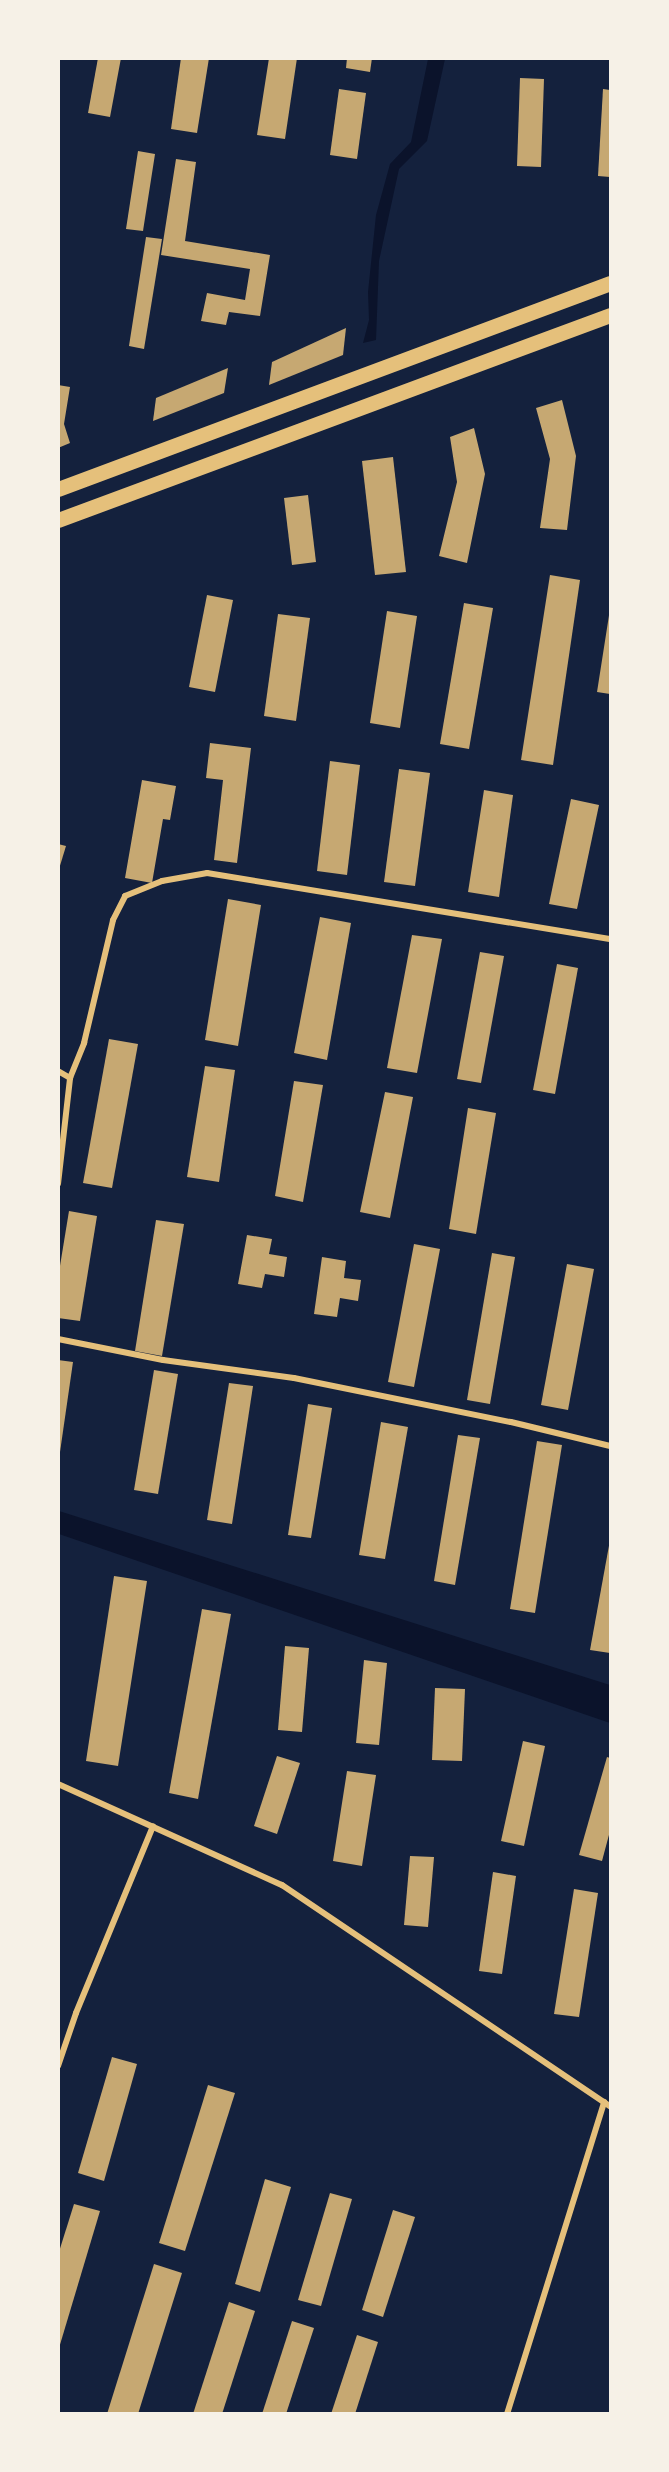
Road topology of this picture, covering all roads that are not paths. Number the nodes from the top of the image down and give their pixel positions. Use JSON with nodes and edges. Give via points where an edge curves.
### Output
{"nodes":[{"id":1,"x":610,"y":283,"type":"edge"},
{"id":2,"x":610,"y":315,"type":"edge"},
{"id":3,"x":58,"y":489,"type":"edge"},
{"id":4,"x":58,"y":520,"type":"edge"},
{"id":5,"x":610,"y":939,"type":"edge"},
{"id":6,"x":58,"y":1071,"type":"edge"},
{"id":7,"x":70,"y":1078,"type":"junction"},
{"id":8,"x":58,"y":1184,"type":"edge"},
{"id":9,"x":58,"y":1339,"type":"edge"},
{"id":10,"x":610,"y":1446,"type":"edge"},
{"id":11,"x":58,"y":1784,"type":"edge"},
{"id":12,"x":153,"y":1826,"type":"junction"},
{"id":13,"x":58,"y":2066,"type":"edge"},
{"id":14,"x":607,"y":2104,"type":"edge"},
{"id":15,"x":507,"y":2414,"type":"edge"}],
"edges":[{"from":1,"to":3,"type":"main road"},
{"from":2,"to":4,"type":"main road"},
{"from":5,"to":7,"type":"street","via":[[207,873],[162,881],[125,896],[113,920],[84,1043]]},
{"from":6,"to":7,"type":"street"},
{"from":7,"to":8,"type":"street"},
{"from":9,"to":10,"type":"street","via":[[163,1360],[294,1378]]},
{"from":11,"to":12,"type":"street"},
{"from":12,"to":13,"type":"street"},
{"from":12,"to":14,"type":"street","via":[[282,1885]]},
{"from":14,"to":15,"type":"street"}]}
